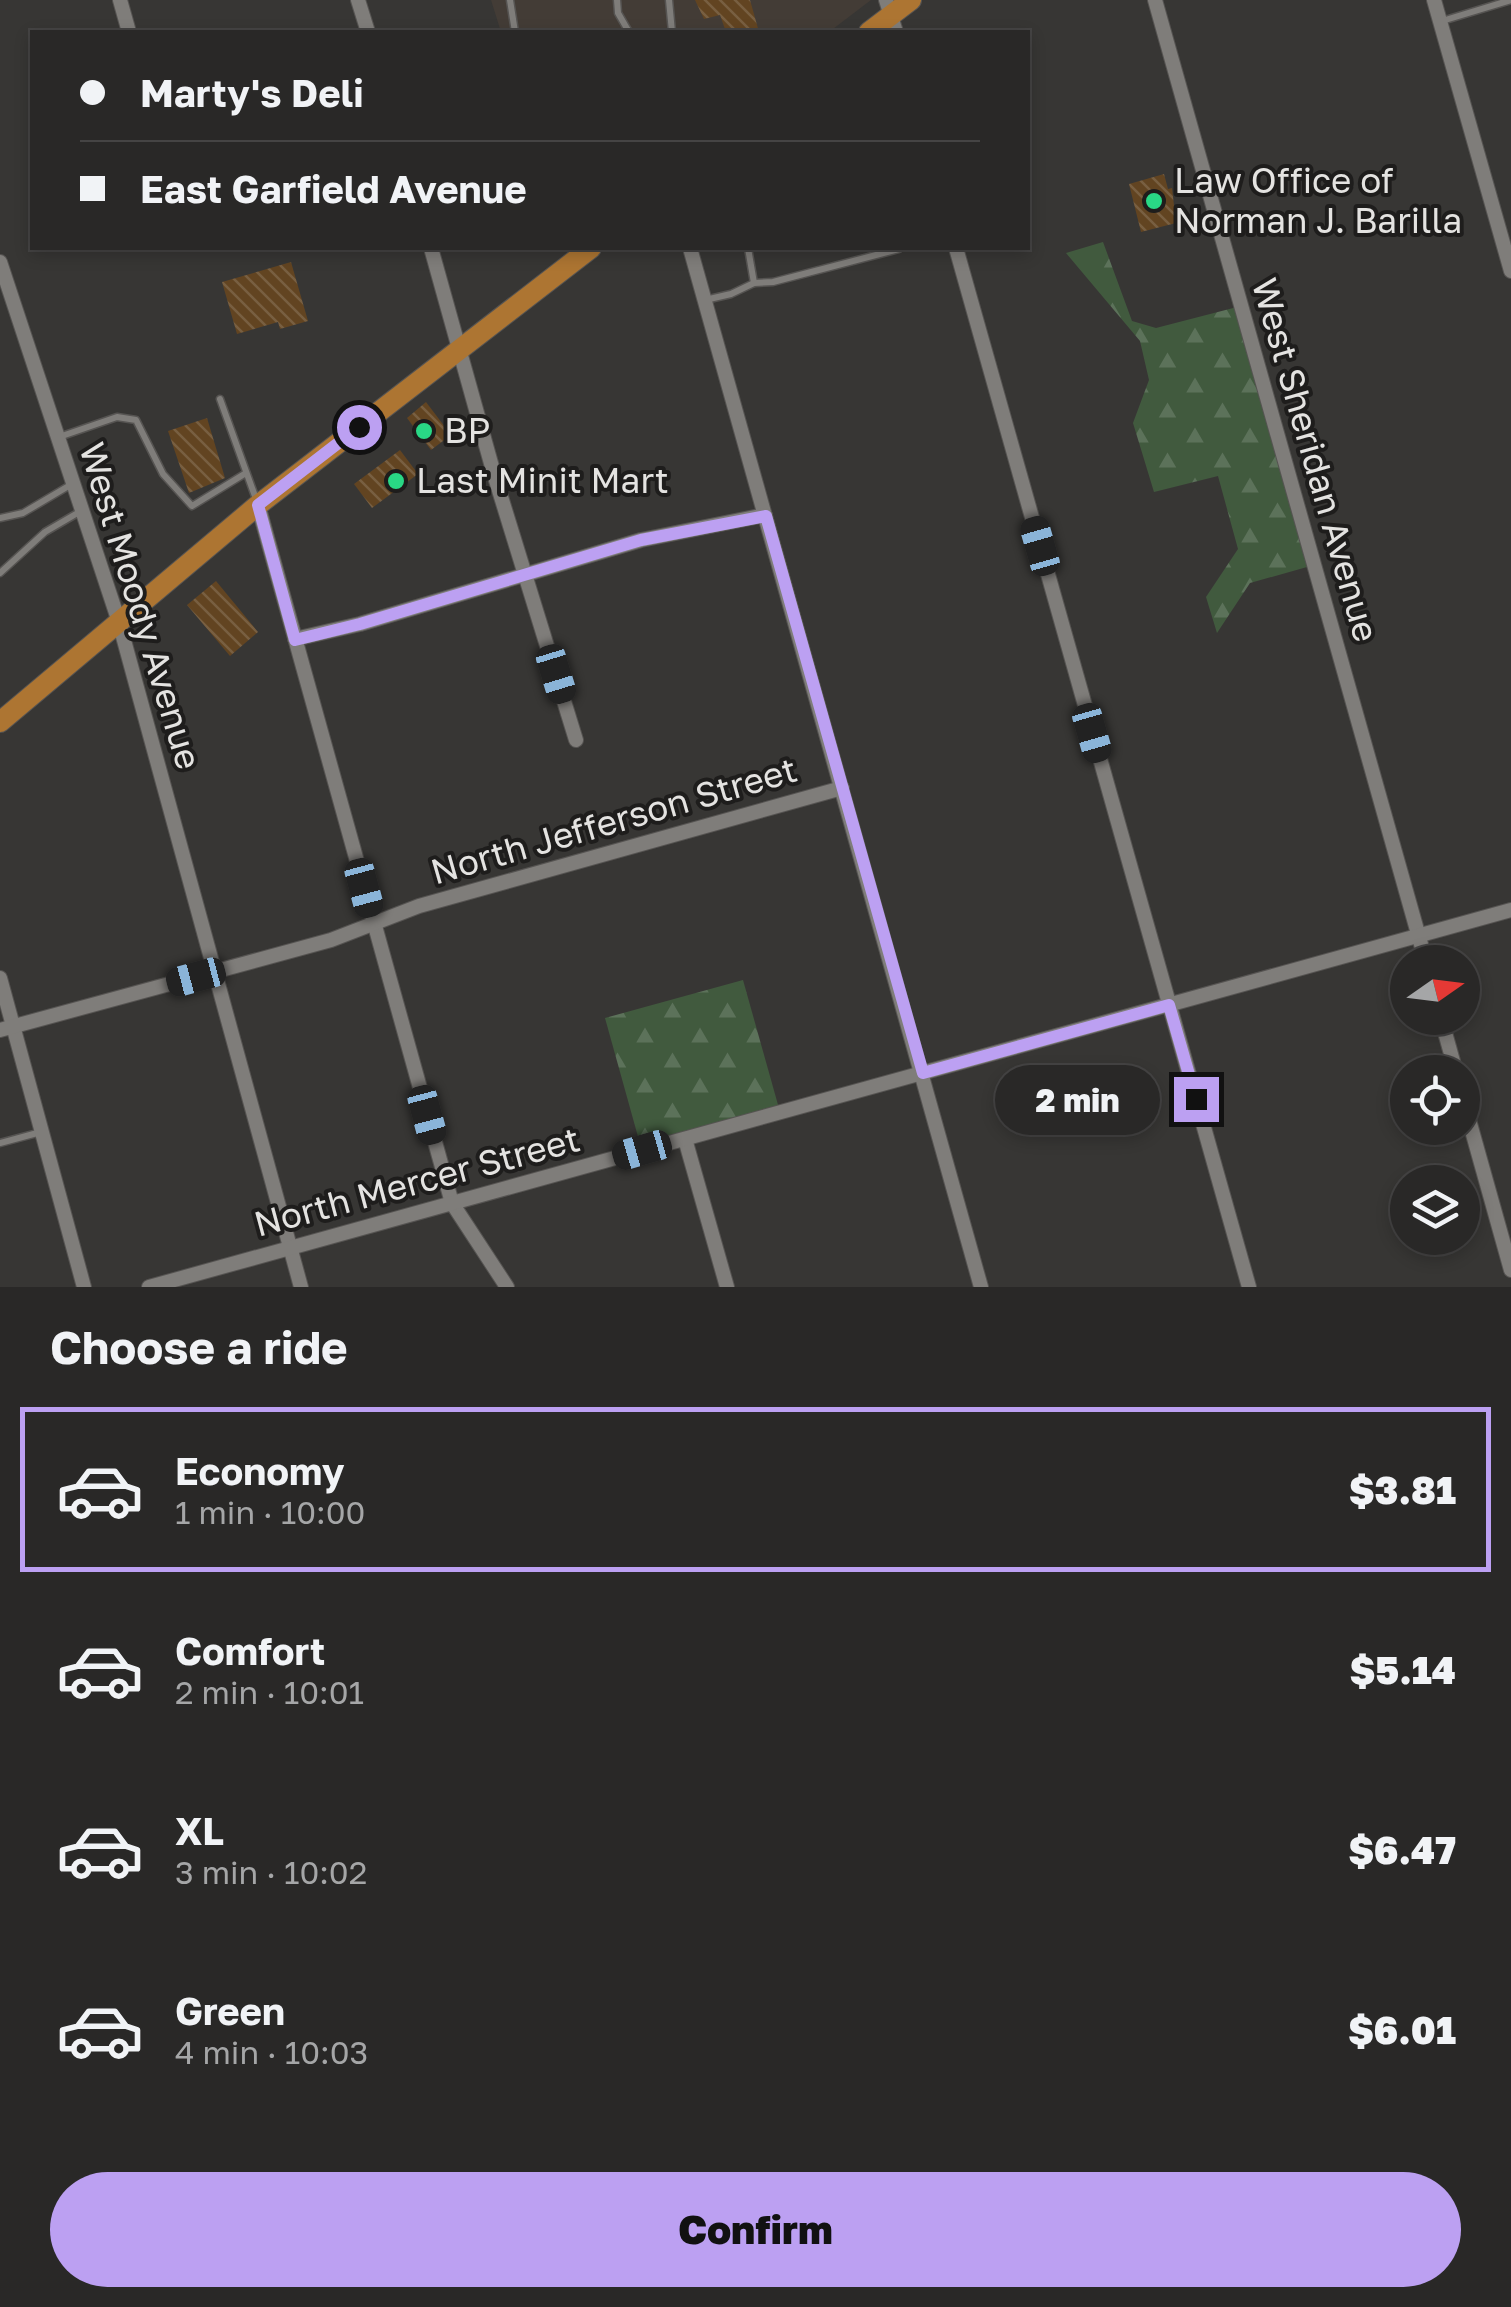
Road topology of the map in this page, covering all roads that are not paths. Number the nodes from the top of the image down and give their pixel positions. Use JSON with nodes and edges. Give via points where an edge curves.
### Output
{"nodes":[{"id":1,"x":120,"y":0,"type":"edge"},
{"id":2,"x":358,"y":0,"type":"edge"},
{"id":3,"x":510,"y":0,"type":"edge"},
{"id":4,"x":616,"y":0,"type":"edge"},
{"id":5,"x":668,"y":0,"type":"edge"},
{"id":6,"x":911,"y":0,"type":"edge"},
{"id":7,"x":1155,"y":0,"type":"edge"},
{"id":8,"x":1434,"y":0,"type":"edge"},
{"id":9,"x":1511,"y":0,"type":"edge"},
{"id":10,"x":891,"y":16,"type":"edge"},
{"id":11,"x":1440,"y":21,"type":"junction"},
{"id":12,"x":128,"y":30,"type":"edge"},
{"id":13,"x":367,"y":30,"type":"edge"},
{"id":14,"x":514,"y":30,"type":"edge"},
{"id":15,"x":629,"y":30,"type":"edge"},
{"id":16,"x":672,"y":30,"type":"edge"},
{"id":17,"x":432,"y":250,"type":"edge"},
{"id":18,"x":587,"y":250,"type":"edge"},
{"id":19,"x":691,"y":250,"type":"edge"},
{"id":20,"x":748,"y":250,"type":"edge"},
{"id":21,"x":894,"y":250,"type":"edge"},
{"id":22,"x":957,"y":250,"type":"edge"},
{"id":23,"x":0,"y":262,"type":"edge"},
{"id":24,"x":1511,"y":271,"type":"edge"},
{"id":25,"x":754,"y":282,"type":"junction"},
{"id":26,"x":705,"y":300,"type":"junction"},
{"id":27,"x":461,"y":348,"type":"junction"},
{"id":28,"x":220,"y":398,"type":"dead end"},
{"id":29,"x":58,"y":438,"type":"junction"},
{"id":30,"x":246,"y":474,"type":"junction"},
{"id":31,"x":73,"y":484,"type":"junction"},
{"id":32,"x":258,"y":505,"type":"junction"},
{"id":33,"x":82,"y":510,"type":"junction"},
{"id":34,"x":766,"y":516,"type":"junction"},
{"id":35,"x":0,"y":518,"type":"edge"},
{"id":36,"x":1,"y":570,"type":"edge"},
{"id":37,"x":527,"y":574,"type":"junction"},
{"id":38,"x":118,"y":622,"type":"junction"},
{"id":39,"x":295,"y":640,"type":"junction"},
{"id":40,"x":0,"y":722,"type":"edge"},
{"id":41,"x":576,"y":740,"type":"dead end"},
{"id":42,"x":842,"y":788,"type":"junction"},
{"id":43,"x":1511,"y":910,"type":"edge"},
{"id":44,"x":374,"y":924,"type":"junction"},
{"id":45,"x":1418,"y":936,"type":"junction"},
{"id":46,"x":1421,"y":945,"type":"edge"},
{"id":47,"x":215,"y":971,"type":"junction"},
{"id":48,"x":0,"y":978,"type":"edge"},
{"id":49,"x":1169,"y":1005,"type":"junction"},
{"id":50,"x":7,"y":1028,"type":"edge"},
{"id":51,"x":923,"y":1073,"type":"junction"},
{"id":52,"x":42,"y":1132,"type":"junction"},
{"id":53,"x":686,"y":1138,"type":"junction"},
{"id":54,"x":0,"y":1143,"type":"edge"},
{"id":55,"x":1476,"y":1145,"type":"edge"},
{"id":56,"x":452,"y":1203,"type":"junction"},
{"id":57,"x":290,"y":1248,"type":"junction"},
{"id":58,"x":1511,"y":1270,"type":"edge"},
{"id":59,"x":84,"y":1287,"type":"edge"},
{"id":60,"x":150,"y":1287,"type":"edge"},
{"id":61,"x":301,"y":1287,"type":"edge"},
{"id":62,"x":506,"y":1287,"type":"edge"},
{"id":63,"x":727,"y":1287,"type":"edge"},
{"id":64,"x":981,"y":1287,"type":"edge"},
{"id":65,"x":1249,"y":1287,"type":"edge"}],
"edges":[{"from":1,"to":12,"type":"street"},
{"from":2,"to":13,"type":"street"},
{"from":3,"to":14,"type":"lane"},
{"from":4,"to":15,"type":"lane"},
{"from":5,"to":16,"type":"lane"},
{"from":6,"to":10,"type":"main road"},
{"from":7,"to":45,"type":"street","name":"West Sheridan Avenue"},
{"from":8,"to":11,"type":"street"},
{"from":9,"to":11,"type":"lane"},
{"from":11,"to":24,"type":"street"},
{"from":17,"to":27,"type":"street"},
{"from":18,"to":27,"type":"main road"},
{"from":19,"to":26,"type":"street"},
{"from":20,"to":25,"type":"lane"},
{"from":21,"to":25,"type":"lane"},
{"from":22,"to":49,"type":"street"},
{"from":23,"to":29,"type":"street","name":"West Moody Avenue"},
{"from":25,"to":26,"type":"lane"},
{"from":26,"to":34,"type":"street"},
{"from":27,"to":32,"type":"main road"},
{"from":27,"to":37,"type":"street"},
{"from":28,"to":30,"type":"lane"},
{"from":29,"to":30,"type":"lane","via":[[117,417],[136,420],[162,474],[192,506]]},
{"from":29,"to":31,"type":"street","name":"West Moody Avenue"},
{"from":30,"to":32,"type":"lane"},
{"from":31,"to":33,"type":"street","name":"West Moody Avenue"},
{"from":31,"to":35,"type":"lane","via":[[23,513]]},
{"from":32,"to":38,"type":"main road"},
{"from":32,"to":39,"type":"street"},
{"from":33,"to":36,"type":"lane"},
{"from":33,"to":38,"type":"street","name":"West Moody Avenue"},
{"from":34,"to":37,"type":"street","via":[[641,540]]},
{"from":34,"to":42,"type":"street"},
{"from":37,"to":39,"type":"street"},
{"from":37,"to":41,"type":"street"},
{"from":38,"to":40,"type":"main road"},
{"from":38,"to":47,"type":"street","name":"West Moody Avenue"},
{"from":39,"to":44,"type":"street"},
{"from":42,"to":44,"type":"street","name":"North Jefferson Street"},
{"from":42,"to":51,"type":"street"},
{"from":43,"to":45,"type":"street","name":"North Mercer Street"},
{"from":44,"to":47,"type":"street","name":"North Jefferson Street"},
{"from":44,"to":56,"type":"street"},
{"from":45,"to":46,"type":"street","name":"West Sheridan Avenue"},
{"from":45,"to":49,"type":"street","name":"North Mercer Street"},
{"from":47,"to":50,"type":"street","name":"North Jefferson Street"},
{"from":47,"to":57,"type":"street","name":"West Moody Avenue"},
{"from":48,"to":50,"type":"street"},
{"from":49,"to":51,"type":"street","name":"North Mercer Street"},
{"from":49,"to":65,"type":"street"},
{"from":50,"to":52,"type":"street"},
{"from":51,"to":53,"type":"street","name":"North Mercer Street"},
{"from":51,"to":64,"type":"street"},
{"from":52,"to":54,"type":"lane"},
{"from":52,"to":59,"type":"street"},
{"from":53,"to":56,"type":"street","name":"North Mercer Street"},
{"from":53,"to":63,"type":"street"},
{"from":55,"to":58,"type":"street"},
{"from":56,"to":57,"type":"street","name":"North Mercer Street"},
{"from":56,"to":62,"type":"street"},
{"from":57,"to":60,"type":"street","name":"North Mercer Street"},
{"from":57,"to":61,"type":"street","name":"West Moody Avenue"}]}
